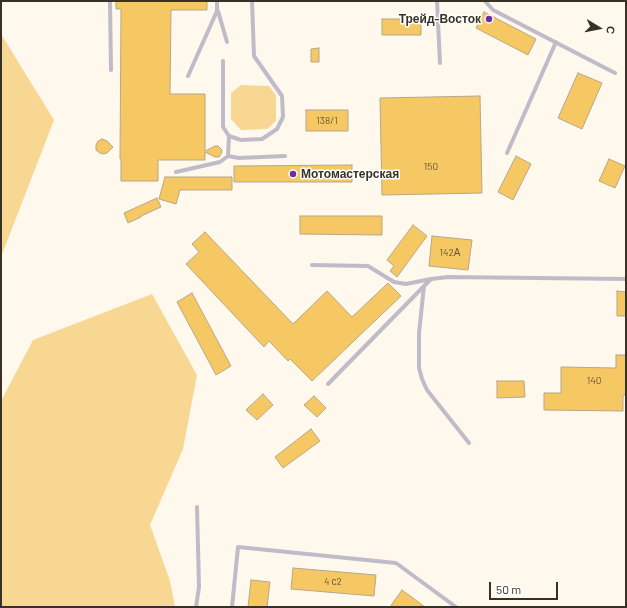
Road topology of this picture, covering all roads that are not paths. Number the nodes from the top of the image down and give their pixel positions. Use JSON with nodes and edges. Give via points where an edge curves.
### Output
{"nodes":[{"id":1,"x":110,"y":1,"type":"edge"},
{"id":2,"x":217,"y":1,"type":"edge"},
{"id":3,"x":252,"y":1,"type":"edge"},
{"id":4,"x":437,"y":1,"type":"edge"},
{"id":5,"x":486,"y":1,"type":"edge"},
{"id":6,"x":217,"y":11,"type":"junction"},
{"id":7,"x":227,"y":42,"type":"dead end"},
{"id":8,"x":556,"y":42,"type":"junction"},
{"id":9,"x":223,"y":61,"type":"dead end"},
{"id":10,"x":440,"y":63,"type":"dead end"},
{"id":11,"x":111,"y":70,"type":"dead end"},
{"id":12,"x":615,"y":73,"type":"dead end"},
{"id":13,"x":188,"y":76,"type":"dead end"},
{"id":14,"x":229,"y":136,"type":"junction"},
{"id":15,"x":507,"y":153,"type":"dead end"},
{"id":16,"x":228,"y":156,"type":"junction"},
{"id":17,"x":285,"y":156,"type":"dead end"},
{"id":18,"x":176,"y":172,"type":"dead end"},
{"id":19,"x":312,"y":266,"type":"dead end"},
{"id":20,"x":431,"y":278,"type":"junction"},
{"id":21,"x":626,"y":279,"type":"edge"},
{"id":22,"x":424,"y":286,"type":"junction"},
{"id":23,"x":328,"y":384,"type":"dead end"},
{"id":24,"x":469,"y":443,"type":"dead end"},
{"id":25,"x":197,"y":507,"type":"dead end"},
{"id":26,"x":196,"y":607,"type":"edge"},
{"id":27,"x":232,"y":607,"type":"edge"},
{"id":28,"x":456,"y":607,"type":"edge"}],
"edges":[{"from":1,"to":11,"type":"lane"},
{"from":2,"to":6,"type":"lane"},
{"from":3,"to":14,"type":"lane","via":[[254,56],[282,96],[283,117],[277,129],[262,138],[241,140]]},
{"from":4,"to":10,"type":"lane"},
{"from":5,"to":8,"type":"lane","via":[[493,10]]},
{"from":6,"to":7,"type":"lane"},
{"from":6,"to":13,"type":"lane"},
{"from":8,"to":12,"type":"lane"},
{"from":8,"to":15,"type":"lane"},
{"from":9,"to":14,"type":"lane","via":[[223,127]]},
{"from":14,"to":16,"type":"lane"},
{"from":16,"to":17,"type":"lane"},
{"from":16,"to":18,"type":"lane","via":[[220,162]]},
{"from":19,"to":20,"type":"lane","via":[[368,266],[394,282],[406,284]]},
{"from":20,"to":21,"type":"lane"},
{"from":20,"to":22,"type":"lane"},
{"from":22,"to":23,"type":"lane"},
{"from":22,"to":24,"type":"lane","via":[[419,333],[419,368],[422,379],[427,390]]},
{"from":25,"to":26,"type":"lane","via":[[199,587]]},
{"from":27,"to":28,"type":"lane","via":[[238,547],[396,563]]}]}
